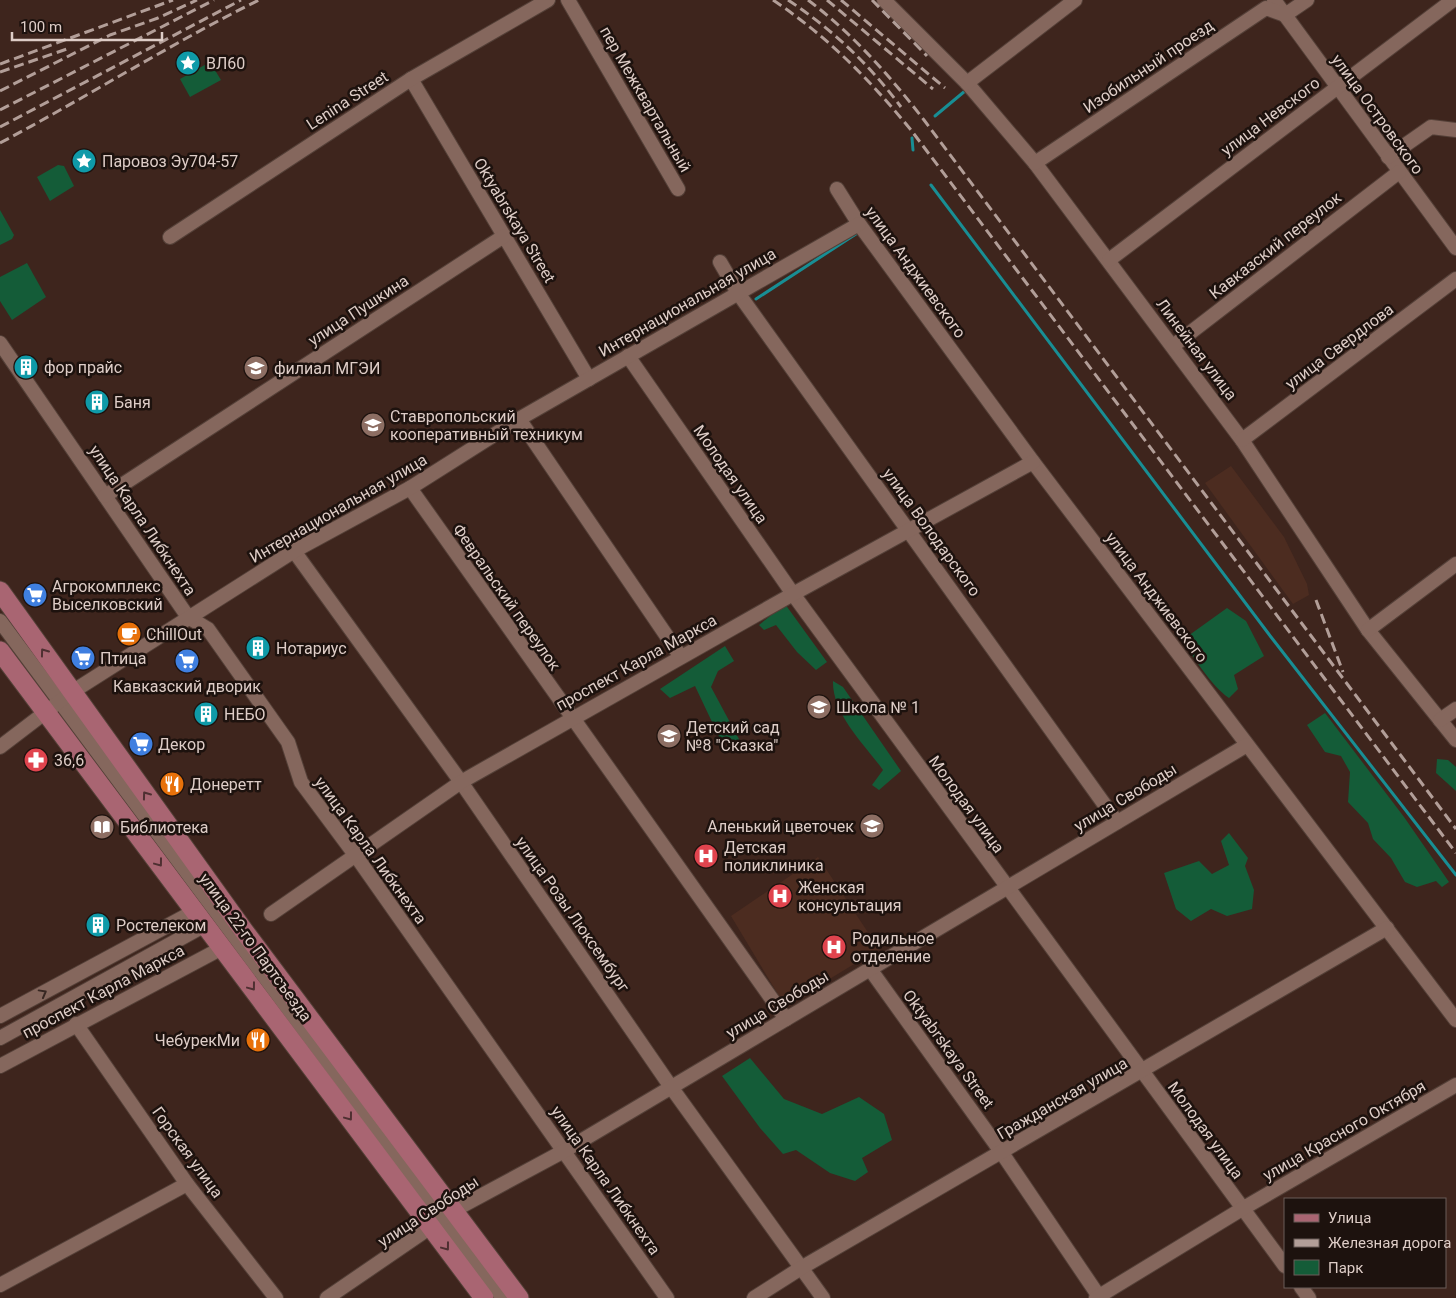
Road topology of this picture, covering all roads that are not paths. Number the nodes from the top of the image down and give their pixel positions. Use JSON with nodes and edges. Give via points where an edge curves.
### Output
{"nodes":[{"id":1,"x":548,"y":0,"type":"edge"},
{"id":2,"x":568,"y":0,"type":"edge"},
{"id":3,"x":884,"y":0,"type":"edge"},
{"id":4,"x":1075,"y":0,"type":"edge"},
{"id":5,"x":1274,"y":0,"type":"edge"},
{"id":6,"x":1307,"y":0,"type":"edge"},
{"id":7,"x":1453,"y":0,"type":"edge"},
{"id":8,"x":1286,"y":15,"type":"junction"},
{"id":9,"x":411,"y":79,"type":"junction"},
{"id":10,"x":967,"y":83,"type":"junction"},
{"id":11,"x":1336,"y":88,"type":"junction"},
{"id":12,"x":1456,"y":130,"type":"edge"},
{"id":13,"x":1388,"y":157,"type":"junction"},
{"id":14,"x":1034,"y":163,"type":"junction"},
{"id":15,"x":1399,"y":172,"type":"junction"},
{"id":16,"x":678,"y":189,"type":"dead end"},
{"id":17,"x":837,"y":189,"type":"dead end"},
{"id":18,"x":859,"y":224,"type":"junction"},
{"id":19,"x":504,"y":236,"type":"junction"},
{"id":20,"x":170,"y":237,"type":"dead end"},
{"id":21,"x":1456,"y":248,"type":"edge"},
{"id":22,"x":1109,"y":260,"type":"junction"},
{"id":23,"x":720,"y":262,"type":"dead end"},
{"id":24,"x":1456,"y":279,"type":"edge"},
{"id":25,"x":738,"y":293,"type":"junction"},
{"id":26,"x":1,"y":346,"type":"edge"},
{"id":27,"x":1173,"y":346,"type":"junction"},
{"id":28,"x":628,"y":356,"type":"junction"},
{"id":29,"x":589,"y":379,"type":"junction"},
{"id":30,"x":519,"y":419,"type":"junction"},
{"id":31,"x":1242,"y":440,"type":"junction"},
{"id":32,"x":1033,"y":462,"type":"junction"},
{"id":33,"x":410,"y":488,"type":"junction"},
{"id":34,"x":105,"y":496,"type":"junction"},
{"id":35,"x":910,"y":530,"type":"junction"},
{"id":36,"x":294,"y":551,"type":"junction"},
{"id":37,"x":1456,"y":564,"type":"edge"},
{"id":38,"x":0,"y":591,"type":"edge"},
{"id":39,"x":793,"y":594,"type":"junction"},
{"id":40,"x":188,"y":617,"type":"junction"},
{"id":41,"x":0,"y":621,"type":"edge"},
{"id":42,"x":1368,"y":630,"type":"junction"},
{"id":43,"x":0,"y":651,"type":"edge"},
{"id":44,"x":681,"y":657,"type":"junction"},
{"id":45,"x":60,"y":702,"type":"junction"},
{"id":46,"x":1456,"y":708,"type":"edge"},
{"id":47,"x":571,"y":719,"type":"junction"},
{"id":48,"x":1440,"y":720,"type":"junction"},
{"id":49,"x":1456,"y":740,"type":"edge"},
{"id":50,"x":1247,"y":745,"type":"junction"},
{"id":51,"x":0,"y":747,"type":"edge"},
{"id":52,"x":461,"y":782,"type":"junction"},
{"id":53,"x":1117,"y":822,"type":"junction"},
{"id":54,"x":356,"y":856,"type":"junction"},
{"id":55,"x":1006,"y":888,"type":"junction"},
{"id":56,"x":271,"y":914,"type":"dead end"},
{"id":57,"x":200,"y":918,"type":"junction"},
{"id":58,"x":1387,"y":928,"type":"junction"},
{"id":59,"x":222,"y":948,"type":"junction"},
{"id":60,"x":870,"y":969,"type":"junction"},
{"id":61,"x":0,"y":1016,"type":"edge"},
{"id":62,"x":786,"y":1019,"type":"junction"},
{"id":63,"x":1456,"y":1020,"type":"edge"},
{"id":64,"x":76,"y":1024,"type":"junction"},
{"id":65,"x":0,"y":1038,"type":"edge"},
{"id":66,"x":0,"y":1066,"type":"edge"},
{"id":67,"x":1143,"y":1072,"type":"junction"},
{"id":68,"x":1456,"y":1085,"type":"edge"},
{"id":69,"x":672,"y":1087,"type":"junction"},
{"id":70,"x":564,"y":1151,"type":"junction"},
{"id":71,"x":1002,"y":1153,"type":"junction"},
{"id":72,"x":187,"y":1184,"type":"junction"},
{"id":73,"x":1242,"y":1209,"type":"junction"},
{"id":74,"x":444,"y":1219,"type":"junction"},
{"id":75,"x":1284,"y":1265,"type":"edge"},
{"id":76,"x":801,"y":1268,"type":"junction"},
{"id":77,"x":0,"y":1285,"type":"edge"},
{"id":78,"x":1099,"y":1297,"type":"edge"},
{"id":79,"x":276,"y":1298,"type":"edge"},
{"id":80,"x":327,"y":1298,"type":"edge"},
{"id":81,"x":484,"y":1298,"type":"edge"},
{"id":82,"x":504,"y":1298,"type":"edge"},
{"id":83,"x":519,"y":1298,"type":"edge"},
{"id":84,"x":667,"y":1298,"type":"edge"},
{"id":85,"x":754,"y":1298,"type":"edge"},
{"id":86,"x":823,"y":1298,"type":"edge"}],
"edges":[{"from":1,"to":9,"type":"street","name":"Lenina Street"},
{"from":2,"to":16,"type":"street","name":"пер Межквартальный"},
{"from":3,"to":10,"type":"street","name":"Линейная улица"},
{"from":4,"to":10,"type":"street"},
{"from":5,"to":8,"type":"street","name":"улица Островского"},
{"from":6,"to":8,"type":"street"},
{"from":7,"to":11,"type":"street","name":"улица Невского"},
{"from":8,"to":11,"type":"street","name":"улица Островского"},
{"from":8,"to":14,"type":"street","name":"Изобильный проезд","via":[[1266,8]]},
{"from":9,"to":19,"type":"street","name":"Oktyabrskaya Street"},
{"from":9,"to":20,"type":"street","name":"Lenina Street"},
{"from":10,"to":14,"type":"street","name":"Линейная улица"},
{"from":11,"to":13,"type":"street","name":"улица Островского"},
{"from":11,"to":22,"type":"street","name":"улица Невского"},
{"from":12,"to":13,"type":"street","via":[[1431,127]]},
{"from":13,"to":15,"type":"street","name":"улица Островского"},
{"from":14,"to":22,"type":"street","name":"Линейная улица"},
{"from":15,"to":21,"type":"street","name":"улица Островского"},
{"from":15,"to":27,"type":"street","name":"Кавказский переулок"},
{"from":17,"to":18,"type":"street","name":"улица Анджиевского"},
{"from":18,"to":25,"type":"street","name":"Интернациональная улица"},
{"from":18,"to":32,"type":"street","name":"улица Анджиевского"},
{"from":19,"to":29,"type":"street","name":"Oktyabrskaya Street"},
{"from":19,"to":34,"type":"street","name":"улица Пушкина"},
{"from":22,"to":27,"type":"street","name":"Линейная улица"},
{"from":23,"to":25,"type":"street","name":"улица Володарского"},
{"from":24,"to":31,"type":"street","name":"улица Свердлова"},
{"from":25,"to":28,"type":"street","name":"Интернациональная улица"},
{"from":25,"to":35,"type":"street","name":"улица Володарского"},
{"from":26,"to":34,"type":"street","name":"улица Карла Либкнехта"},
{"from":27,"to":31,"type":"street","name":"Линейная улица"},
{"from":28,"to":29,"type":"street","name":"Интернациональная улица"},
{"from":28,"to":39,"type":"street","name":"Молодая улица"},
{"from":29,"to":30,"type":"street","name":"Интернациональная улица"},
{"from":30,"to":33,"type":"street","name":"Интернациональная улица"},
{"from":30,"to":44,"type":"street"},
{"from":31,"to":42,"type":"street","name":"Линейная улица"},
{"from":32,"to":35,"type":"street","name":"проспект Карла Маркса"},
{"from":32,"to":50,"type":"street","name":"улица Анджиевского"},
{"from":33,"to":36,"type":"street","name":"Интернациональная улица"},
{"from":33,"to":47,"type":"street","name":"Февральский переулок"},
{"from":34,"to":40,"type":"street","name":"улица Карла Либкнехта"},
{"from":35,"to":39,"type":"street","name":"проспект Карла Маркса"},
{"from":35,"to":53,"type":"street","name":"улица Володарского"},
{"from":36,"to":40,"type":"street","name":"Интернациональная улица"},
{"from":36,"to":52,"type":"street","name":"улица Розы Люксембург"},
{"from":37,"to":42,"type":"street"},
{"from":45,"to":38,"type":"main road","name":"улица 22-го Партсъезда","one_way":true},
{"from":39,"to":44,"type":"street","name":"проспект Карла Маркса"},
{"from":39,"to":55,"type":"street","name":"Молодая улица"},
{"from":40,"to":45,"type":"street","name":"Интернациональная улица"},
{"from":40,"to":54,"type":"street","name":"улица Карла Либкнехта","via":[[208,629],[288,742],[301,782]]},
{"from":41,"to":45,"type":"street"},
{"from":42,"to":48,"type":"street","name":"Линейная улица"},
{"from":43,"to":45,"type":"main road","name":"улица 22-го Партсъезда"},
{"from":44,"to":47,"type":"street","name":"проспект Карла Маркса"},
{"from":45,"to":51,"type":"street","name":"Интернациональная улица"},
{"from":45,"to":57,"type":"main road","name":"улица 22-го Партсъезда","one_way":true},
{"from":45,"to":74,"type":"main road","name":"улица 22-го Партсъезда","via":[[244,931]]},
{"from":46,"to":48,"type":"street"},
{"from":47,"to":52,"type":"street","name":"проспект Карла Маркса"},
{"from":47,"to":62,"type":"street","name":"Февральский переулок"},
{"from":48,"to":49,"type":"street","name":"Линейная улица"},
{"from":50,"to":53,"type":"street","name":"улица Свободы"},
{"from":50,"to":58,"type":"street","name":"улица Анджиевского"},
{"from":52,"to":54,"type":"street","name":"проспект Карла Маркса"},
{"from":52,"to":69,"type":"street","name":"улица Розы Люксембург"},
{"from":53,"to":55,"type":"street","name":"улица Свободы"},
{"from":54,"to":56,"type":"street","name":"проспект Карла Маркса"},
{"from":54,"to":70,"type":"street","name":"улица Карла Либкнехта"},
{"from":55,"to":60,"type":"street","name":"улица Свободы"},
{"from":55,"to":67,"type":"street","name":"Молодая улица"},
{"from":57,"to":59,"type":"main road","name":"улица 22-го Партсъезда"},
{"from":61,"to":57,"type":"street","name":"проспект Карла Маркса","one_way":true},
{"from":57,"to":65,"type":"street","name":"проспект Карла Маркса"},
{"from":58,"to":63,"type":"street","name":"улица Анджиевского"},
{"from":58,"to":67,"type":"street","name":"Гражданская улица"},
{"from":59,"to":64,"type":"street","name":"проспект Карла Маркса"},
{"from":59,"to":74,"type":"main road","name":"улица 22-го Партсъезда","one_way":true},
{"from":60,"to":62,"type":"street","name":"улица Свободы"},
{"from":60,"to":71,"type":"street","name":"Oktyabrskaya Street"},
{"from":62,"to":69,"type":"street","name":"улица Свободы"},
{"from":64,"to":66,"type":"street","name":"проспект Карла Маркса"},
{"from":64,"to":72,"type":"street","name":"Горская улица"},
{"from":67,"to":71,"type":"street","name":"Гражданская улица"},
{"from":67,"to":73,"type":"street","name":"Молодая улица"},
{"from":68,"to":73,"type":"street","name":"улица Красного Октября"},
{"from":69,"to":70,"type":"street","name":"улица Свободы"},
{"from":69,"to":76,"type":"street","name":"улица Розы Люксембург"},
{"from":70,"to":74,"type":"street","name":"улица Свободы"},
{"from":70,"to":84,"type":"street","name":"улица Карла Либкнехта"},
{"from":71,"to":76,"type":"street","name":"Гражданская улица"},
{"from":71,"to":78,"type":"street","name":"Oktyabrskaya Street"},
{"from":72,"to":77,"type":"street"},
{"from":72,"to":79,"type":"street","name":"Горская улица"},
{"from":73,"to":75,"type":"street","name":"Молодая улица"},
{"from":73,"to":78,"type":"street","name":"улица Красного Октября"},
{"from":74,"to":80,"type":"street","name":"улица Свободы"},
{"from":74,"to":81,"type":"main road","name":"улица 22-го Партсъезда","one_way":true},
{"from":74,"to":82,"type":"street"},
{"from":74,"to":83,"type":"main road","name":"улица 22-го Партсъезда"},
{"from":76,"to":85,"type":"street","name":"Гражданская улица"},
{"from":76,"to":86,"type":"street","name":"улица Розы Люксембург"}]}
